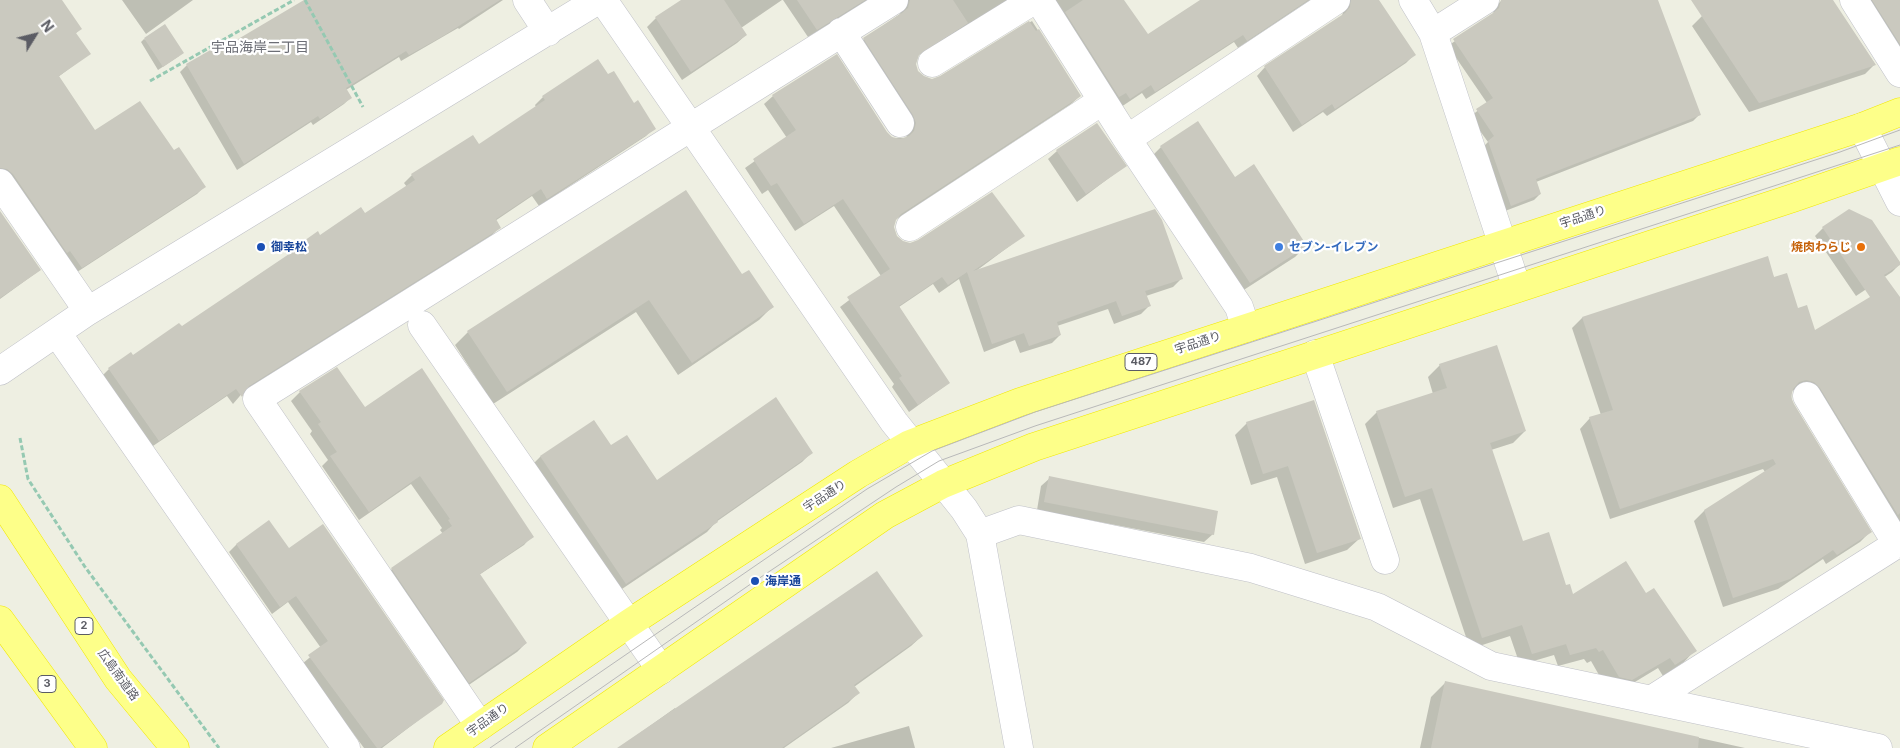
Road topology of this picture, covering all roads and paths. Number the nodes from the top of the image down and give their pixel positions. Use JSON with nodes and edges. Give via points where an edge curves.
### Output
{"nodes":[{"id":1,"x":294,"y":0,"type":"edge"},
{"id":2,"x":305,"y":0,"type":"edge"},
{"id":3,"x":527,"y":0,"type":"edge"},
{"id":4,"x":598,"y":0,"type":"edge"},
{"id":5,"x":603,"y":0,"type":"edge"},
{"id":6,"x":894,"y":0,"type":"edge"},
{"id":7,"x":1336,"y":0,"type":"edge"},
{"id":8,"x":1413,"y":0,"type":"edge"},
{"id":9,"x":1485,"y":0,"type":"edge"},
{"id":10,"x":1854,"y":0,"type":"edge"},
{"id":11,"x":1043,"y":2,"type":"edge"},
{"id":12,"x":548,"y":32,"type":"junction"},
{"id":13,"x":841,"y":32,"type":"junction"},
{"id":14,"x":1433,"y":33,"type":"junction"},
{"id":15,"x":932,"y":63,"type":"dead end"},
{"id":16,"x":1900,"y":73,"type":"edge"},
{"id":17,"x":150,"y":81,"type":"dead end"},
{"id":18,"x":1102,"y":101,"type":"junction"},
{"id":19,"x":363,"y":108,"type":"dead end"},
{"id":20,"x":1900,"y":112,"type":"edge"},
{"id":21,"x":900,"y":123,"type":"dead end"},
{"id":22,"x":1862,"y":127,"type":"junction"},
{"id":23,"x":693,"y":128,"type":"junction"},
{"id":24,"x":1126,"y":139,"type":"junction"},
{"id":25,"x":1891,"y":165,"type":"edge"},
{"id":26,"x":0,"y":182,"type":"edge"},
{"id":27,"x":1900,"y":202,"type":"edge"},
{"id":28,"x":910,"y":227,"type":"dead end"},
{"id":29,"x":1502,"y":243,"type":"junction"},
{"id":30,"x":1518,"y":288,"type":"junction"},
{"id":31,"x":88,"y":311,"type":"junction"},
{"id":32,"x":422,"y":325,"type":"dead end"},
{"id":33,"x":1246,"y":328,"type":"junction"},
{"id":34,"x":57,"y":333,"type":"junction"},
{"id":35,"x":1315,"y":354,"type":"junction"},
{"id":36,"x":0,"y":371,"type":"edge"},
{"id":37,"x":1807,"y":396,"type":"dead end"},
{"id":38,"x":20,"y":438,"type":"dead end"},
{"id":39,"x":910,"y":444,"type":"junction"},
{"id":40,"x":943,"y":484,"type":"junction"},
{"id":41,"x":0,"y":499,"type":"edge"},
{"id":42,"x":980,"y":534,"type":"junction"},
{"id":43,"x":1898,"y":543,"type":"edge"},
{"id":44,"x":1384,"y":560,"type":"dead end"},
{"id":45,"x":0,"y":620,"type":"edge"},
{"id":46,"x":628,"y":624,"type":"junction"},
{"id":47,"x":0,"y":648,"type":"edge"},
{"id":48,"x":661,"y":670,"type":"junction"},
{"id":49,"x":1652,"y":700,"type":"junction"},
{"id":50,"x":480,"y":726,"type":"junction"},
{"id":51,"x":76,"y":748,"type":"edge"},
{"id":52,"x":93,"y":748,"type":"edge"},
{"id":53,"x":175,"y":748,"type":"edge"},
{"id":54,"x":219,"y":748,"type":"edge"},
{"id":55,"x":346,"y":748,"type":"edge"},
{"id":56,"x":448,"y":748,"type":"edge"},
{"id":57,"x":547,"y":748,"type":"edge"},
{"id":58,"x":1019,"y":748,"type":"edge"},
{"id":59,"x":1878,"y":748,"type":"edge"}],
"edges":[{"from":1,"to":17,"type":"path"},
{"from":2,"to":19,"type":"path"},
{"from":3,"to":12,"type":"street"},
{"from":4,"to":12,"type":"street"},
{"from":5,"to":23,"type":"street"},
{"from":6,"to":13,"type":"street"},
{"from":7,"to":24,"type":"street"},
{"from":8,"to":14,"type":"street"},
{"from":9,"to":14,"type":"street"},
{"from":10,"to":16,"type":"street"},
{"from":11,"to":15,"type":"street"},
{"from":11,"to":18,"type":"street"},
{"from":12,"to":31,"type":"street"},
{"from":13,"to":21,"type":"street"},
{"from":13,"to":23,"type":"street"},
{"from":14,"to":29,"type":"street"},
{"from":18,"to":24,"type":"street"},
{"from":18,"to":28,"type":"street"},
{"from":20,"to":22,"type":"highway","name":"宇品通り","number":"487"},
{"from":22,"to":25,"type":"street"},
{"from":22,"to":29,"type":"highway","name":"宇品通り","number":"487"},
{"from":23,"to":39,"type":"street"},
{"from":23,"to":50,"type":"street","via":[[257,399]]},
{"from":24,"to":33,"type":"street","via":[[1239,307]]},
{"from":25,"to":27,"type":"street"},
{"from":25,"to":30,"type":"highway"},
{"from":26,"to":31,"type":"street"},
{"from":29,"to":30,"type":"street"},
{"from":29,"to":33,"type":"highway","name":"宇品通り","number":"487"},
{"from":30,"to":35,"type":"highway"},
{"from":31,"to":34,"type":"street"},
{"from":32,"to":46,"type":"street"},
{"from":33,"to":39,"type":"highway","name":"宇品通り","number":"487","via":[[1020,402]]},
{"from":34,"to":36,"type":"street"},
{"from":34,"to":55,"type":"street"},
{"from":35,"to":40,"type":"highway","via":[[1034,447]]},
{"from":35,"to":44,"type":"street"},
{"from":37,"to":43,"type":"street"},
{"from":38,"to":54,"type":"path","via":[[28,479],[33,487],[85,567]]},
{"from":39,"to":40,"type":"street"},
{"from":39,"to":46,"type":"highway","name":"宇品通り","number":"487","via":[[858,474]]},
{"from":40,"to":42,"type":"street"},
{"from":40,"to":48,"type":"highway","via":[[885,515]]},
{"from":41,"to":53,"type":"highway","name":"広島南道路","number":"2","via":[[118,679]]},
{"from":42,"to":49,"type":"street","via":[[1019,520],[1251,568],[1376,607],[1491,666]]},
{"from":42,"to":58,"type":"street"},
{"from":43,"to":49,"type":"street"},
{"from":45,"to":52,"type":"highway","number":"3"},
{"from":46,"to":48,"type":"street"},
{"from":46,"to":50,"type":"highway","name":"宇品通り","number":"487"},
{"from":47,"to":51,"type":"highway"},
{"from":48,"to":57,"type":"highway"},
{"from":49,"to":59,"type":"street"},
{"from":50,"to":56,"type":"highway","name":"宇品通り","number":"487"}]}
